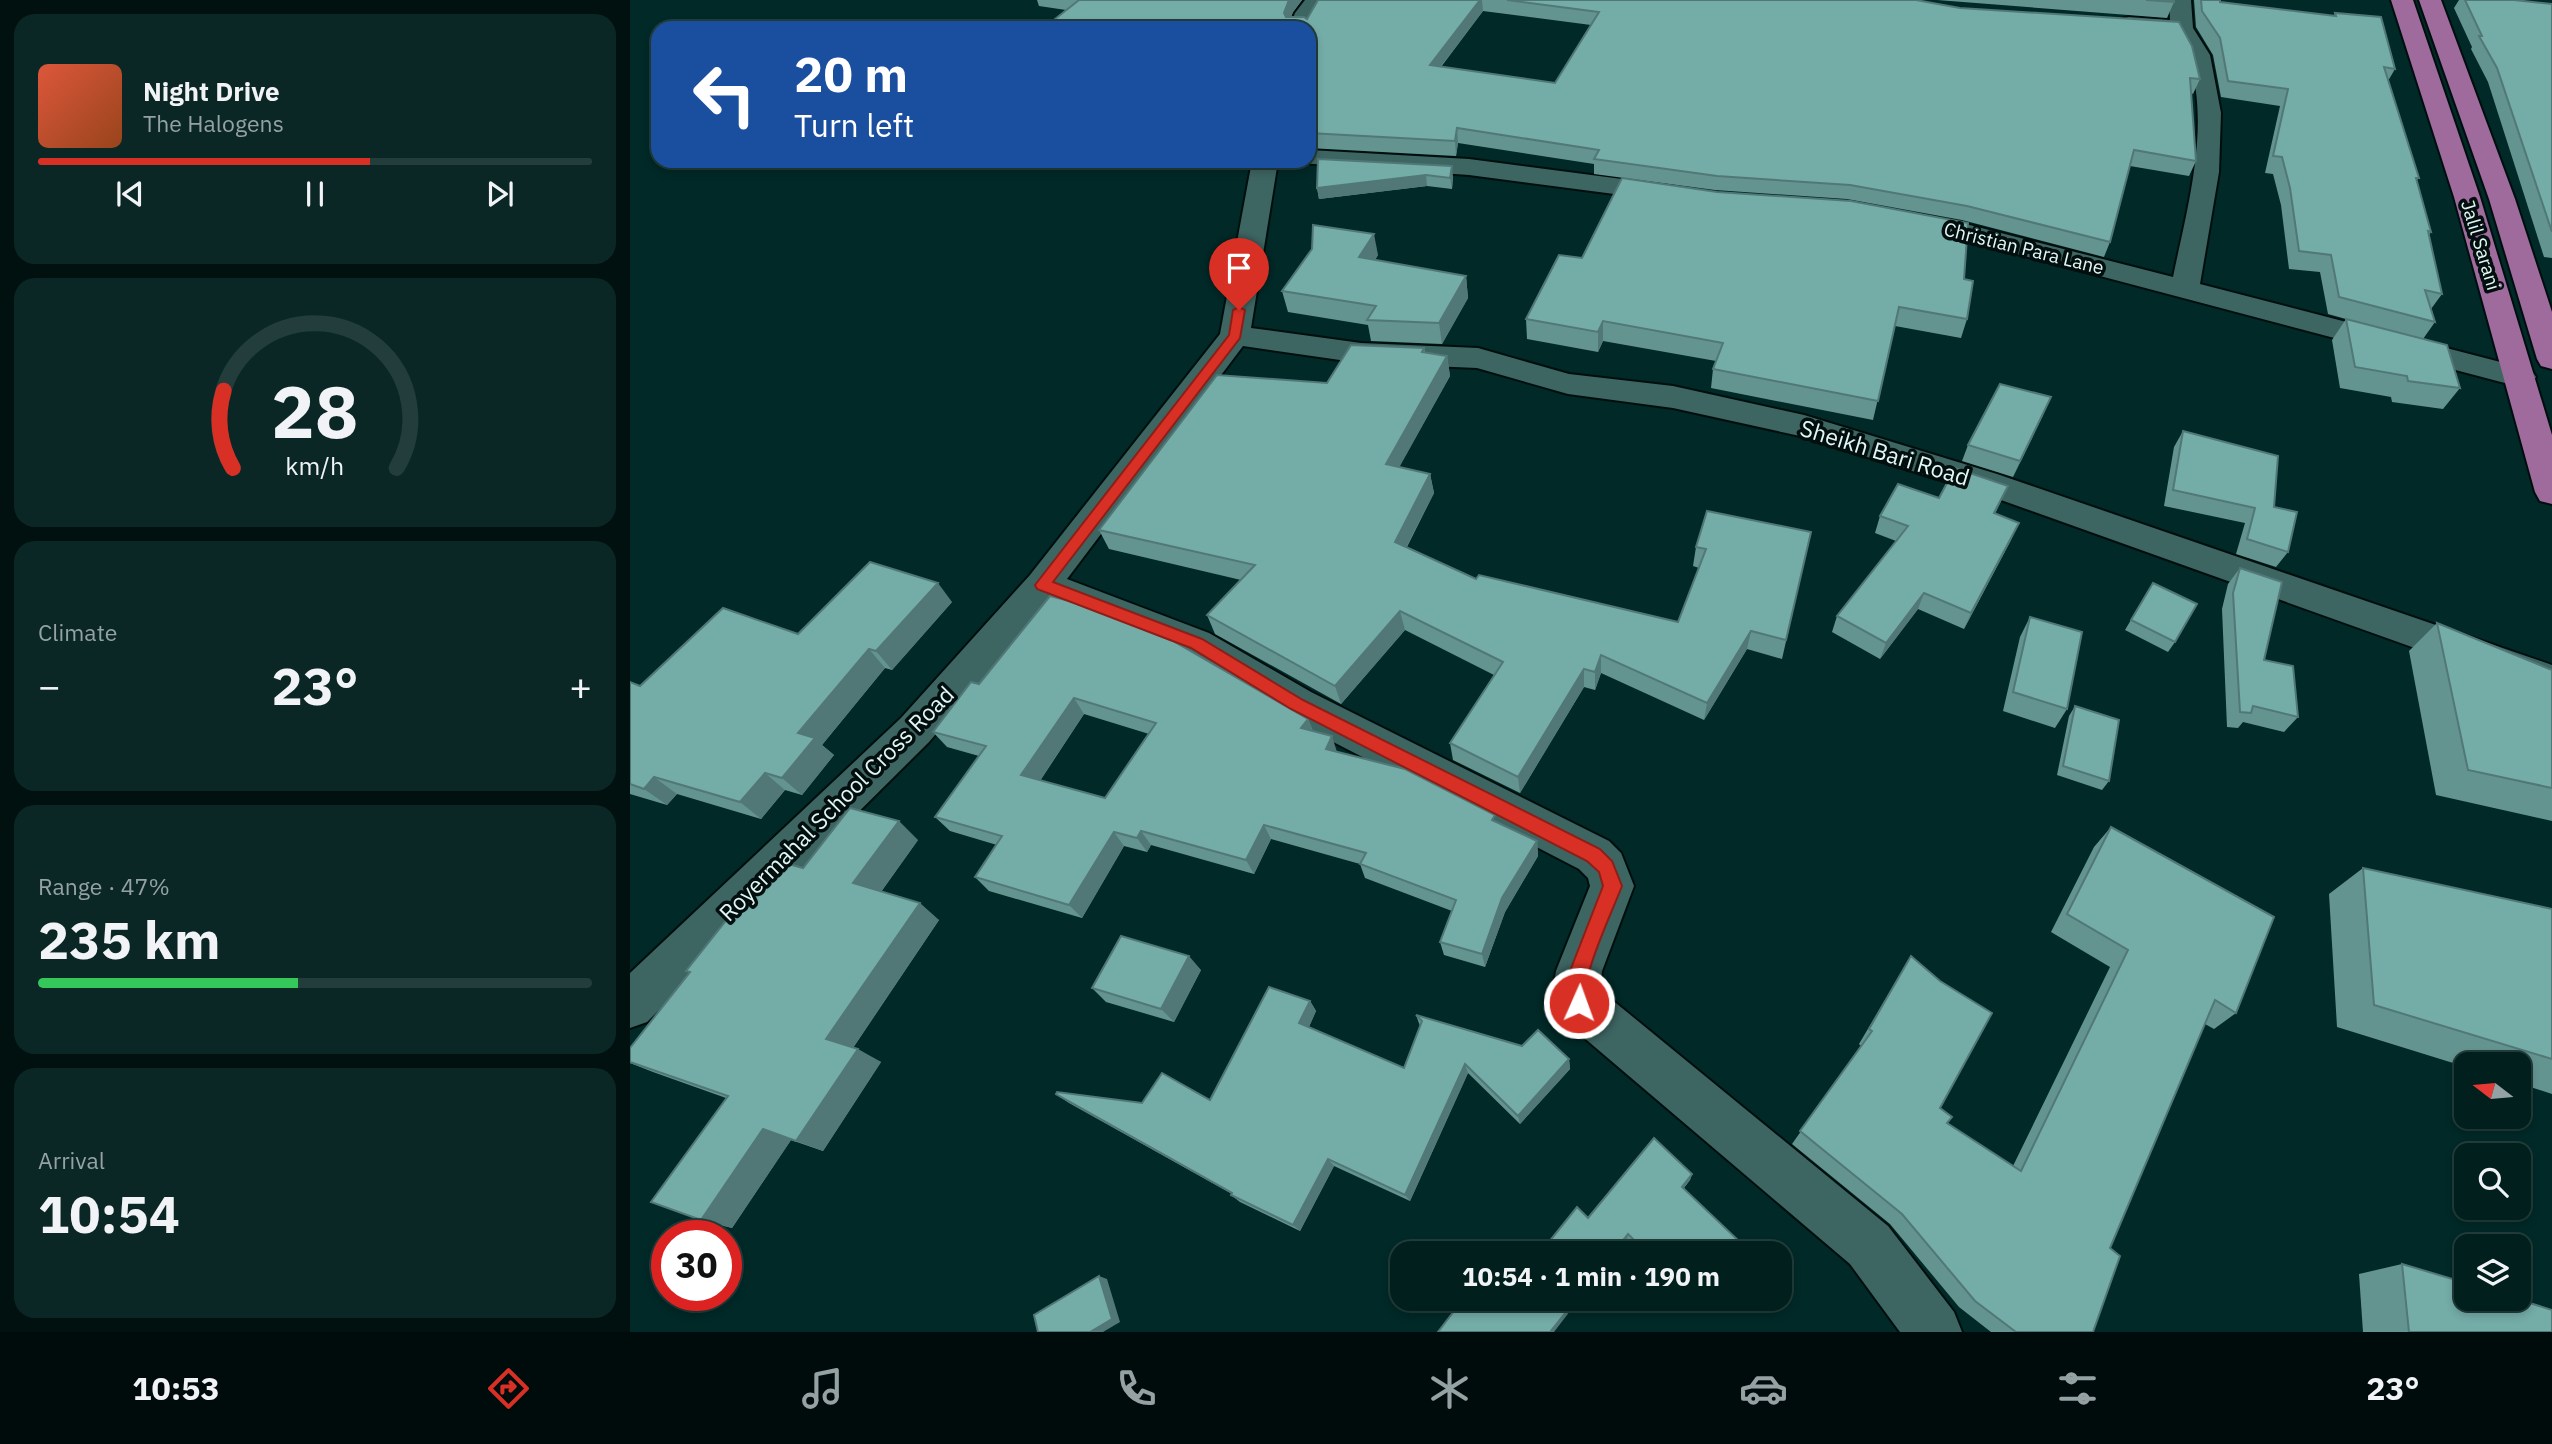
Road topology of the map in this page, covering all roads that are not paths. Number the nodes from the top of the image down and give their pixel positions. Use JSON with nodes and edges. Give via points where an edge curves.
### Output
{"nodes":[{"id":1,"x":1290,"y":0,"type":"edge"},
{"id":2,"x":2180,"y":0,"type":"edge"},
{"id":3,"x":2402,"y":0,"type":"edge"},
{"id":4,"x":2430,"y":0,"type":"edge"},
{"id":5,"x":1316,"y":1,"type":"edge"},
{"id":6,"x":1303,"y":21,"type":"edge"},
{"id":7,"x":2102,"y":22,"type":"edge"},
{"id":8,"x":2182,"y":28,"type":"junction"},
{"id":9,"x":1316,"y":158,"type":"edge"},
{"id":10,"x":1264,"y":168,"type":"edge"},
{"id":11,"x":1690,"y":197,"type":"edge"},
{"id":12,"x":1885,"y":217,"type":"edge"},
{"id":13,"x":2185,"y":289,"type":"junction"},
{"id":14,"x":1235,"y":335,"type":"junction"},
{"id":15,"x":2552,"y":359,"type":"edge"},
{"id":16,"x":2520,"y":377,"type":"junction"},
{"id":17,"x":2552,"y":492,"type":"edge"},
{"id":18,"x":1043,"y":585,"type":"junction"},
{"id":19,"x":2552,"y":681,"type":"edge"},
{"id":20,"x":630,"y":1005,"type":"edge"},
{"id":21,"x":1934,"y":1332,"type":"edge"}],
"edges":[{"from":1,"to":5,"type":"street"},
{"from":2,"to":8,"type":"street"},
{"from":3,"to":16,"type":"main road","name":"Jalil Sarani"},
{"from":4,"to":15,"type":"main road","name":"Jalil Sarani","via":[[2502,200]]},
{"from":5,"to":6,"type":"street"},
{"from":7,"to":8,"type":"street"},
{"from":8,"to":13,"type":"street","via":[[2199,53],[2211,118],[2208,169]]},
{"from":9,"to":11,"type":"street","via":[[1469,167]]},
{"from":10,"to":14,"type":"street","name":"Royermahal School Cross Road"},
{"from":12,"to":13,"type":"street","name":"Christian Para Lane","via":[[1962,231]]},
{"from":13,"to":16,"type":"street","name":"Christian Para Lane"},
{"from":14,"to":18,"type":"street","name":"Royermahal School Cross Road"},
{"from":14,"to":19,"type":"street","name":"Sheikh Bari Road","via":[[1360,353],[1478,358],[1568,384],[1673,397],[1804,426],[1985,482]]},
{"from":16,"to":17,"type":"main road","name":"Jalil Sarani"},
{"from":18,"to":20,"type":"street","name":"Royermahal School Cross Road","via":[[915,730]]},
{"from":18,"to":21,"type":"street","via":[[1196,644],[1297,704],[1594,855],[1606,867],[1612,886],[1579,971],[1579,1003],[1869,1245]]}]}
